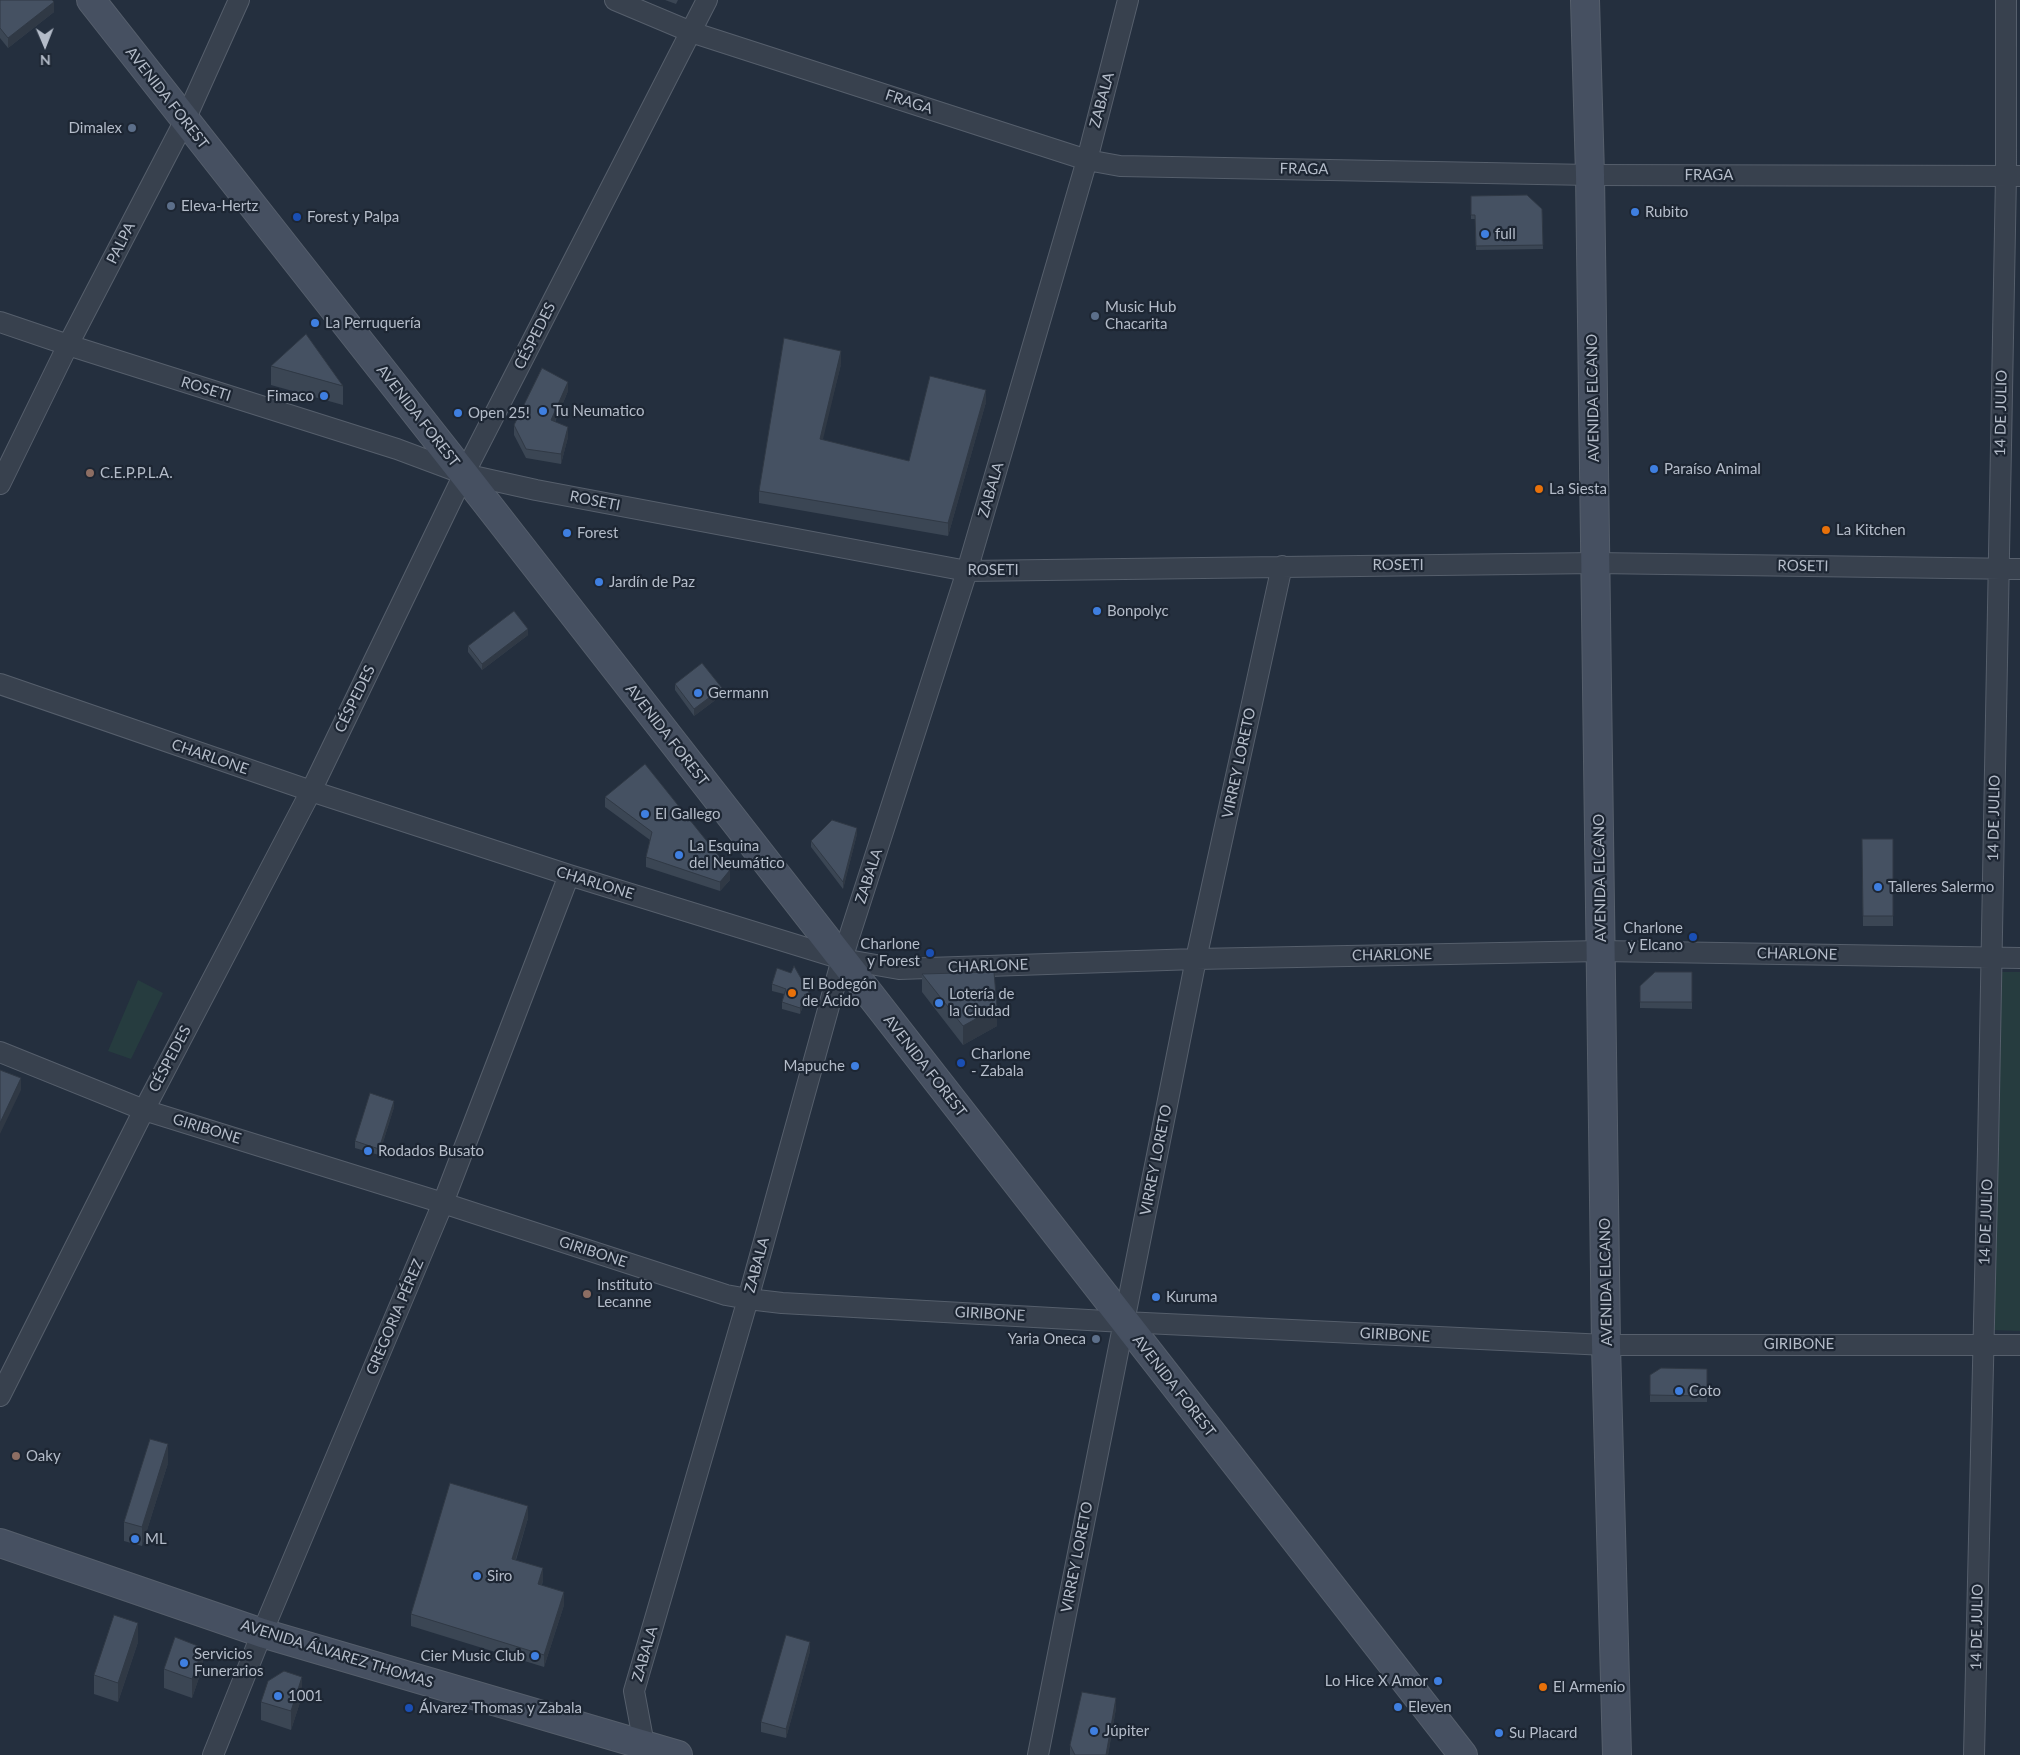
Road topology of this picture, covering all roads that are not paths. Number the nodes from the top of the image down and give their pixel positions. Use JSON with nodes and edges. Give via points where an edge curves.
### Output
{"nodes":[{"id":1,"x":91,"y":0,"type":"edge"},
{"id":2,"x":240,"y":0,"type":"edge"},
{"id":3,"x":615,"y":0,"type":"edge"},
{"id":4,"x":707,"y":0,"type":"edge"},
{"id":5,"x":1128,"y":0,"type":"edge"},
{"id":6,"x":1585,"y":0,"type":"edge"},
{"id":7,"x":2006,"y":0,"type":"edge"},
{"id":8,"x":691,"y":32,"type":"junction"},
{"id":9,"x":185,"y":120,"type":"junction"},
{"id":10,"x":1087,"y":160,"type":"junction"},
{"id":11,"x":1590,"y":175,"type":"junction"},
{"id":12,"x":2013,"y":176,"type":"edge"},
{"id":13,"x":0,"y":322,"type":"edge"},
{"id":14,"x":68,"y":346,"type":"junction"},
{"id":15,"x":464,"y":474,"type":"junction"},
{"id":16,"x":0,"y":484,"type":"edge"},
{"id":17,"x":1596,"y":564,"type":"junction"},
{"id":18,"x":1282,"y":566,"type":"junction"},
{"id":19,"x":1999,"y":569,"type":"junction"},
{"id":20,"x":2020,"y":569,"type":"edge"},
{"id":21,"x":967,"y":571,"type":"junction"},
{"id":22,"x":0,"y":684,"type":"edge"},
{"id":23,"x":311,"y":791,"type":"junction"},
{"id":24,"x":569,"y":875,"type":"junction"},
{"id":25,"x":1602,"y":951,"type":"junction"},
{"id":26,"x":1991,"y":957,"type":"junction"},
{"id":27,"x":2020,"y":958,"type":"edge"},
{"id":28,"x":842,"y":959,"type":"junction"},
{"id":29,"x":1196,"y":959,"type":"junction"},
{"id":30,"x":0,"y":1052,"type":"edge"},
{"id":31,"x":144,"y":1110,"type":"junction"},
{"id":32,"x":443,"y":1203,"type":"junction"},
{"id":33,"x":748,"y":1299,"type":"junction"},
{"id":34,"x":1124,"y":1322,"type":"junction"},
{"id":35,"x":1983,"y":1344,"type":"junction"},
{"id":36,"x":1606,"y":1345,"type":"junction"},
{"id":37,"x":2020,"y":1345,"type":"edge"},
{"id":38,"x":0,"y":1396,"type":"edge"},
{"id":39,"x":0,"y":1543,"type":"edge"},
{"id":40,"x":262,"y":1633,"type":"junction"},
{"id":41,"x":646,"y":1750,"type":"edge"},
{"id":42,"x":213,"y":1755,"type":"edge"},
{"id":43,"x":678,"y":1755,"type":"edge"},
{"id":44,"x":1038,"y":1755,"type":"edge"},
{"id":45,"x":1463,"y":1755,"type":"edge"},
{"id":46,"x":1617,"y":1755,"type":"edge"},
{"id":47,"x":1974,"y":1755,"type":"edge"}],
"edges":[{"from":1,"to":9,"type":"main road","name":"AVENIDA FOREST"},
{"from":2,"to":9,"type":"street","name":"PALPA"},
{"from":3,"to":8,"type":"street","name":"FRAGA"},
{"from":4,"to":8,"type":"street","name":"CÉSPEDES"},
{"from":5,"to":10,"type":"street","name":"ZABALA"},
{"from":6,"to":11,"type":"main road","name":"AVENIDA ELCANO"},
{"from":7,"to":12,"type":"street","name":"14 DE JULIO"},
{"from":8,"to":10,"type":"street","name":"FRAGA"},
{"from":8,"to":15,"type":"street","name":"CÉSPEDES"},
{"from":9,"to":14,"type":"street","name":"PALPA"},
{"from":9,"to":15,"type":"main road","name":"AVENIDA FOREST"},
{"from":10,"to":11,"type":"street","name":"FRAGA","via":[[1120,166]]},
{"from":10,"to":21,"type":"street","name":"ZABALA"},
{"from":11,"to":12,"type":"street","name":"FRAGA"},
{"from":11,"to":17,"type":"main road","name":"AVENIDA ELCANO"},
{"from":12,"to":19,"type":"street","name":"14 DE JULIO"},
{"from":13,"to":14,"type":"street","name":"ROSETI"},
{"from":14,"to":15,"type":"street","name":"ROSETI","via":[[397,448]]},
{"from":14,"to":16,"type":"street","name":"PALPA"},
{"from":15,"to":21,"type":"street","name":"ROSETI"},
{"from":15,"to":23,"type":"street","name":"CÉSPEDES"},
{"from":15,"to":28,"type":"main road","name":"AVENIDA FOREST"},
{"from":17,"to":18,"type":"street","name":"ROSETI"},
{"from":17,"to":19,"type":"street","name":"ROSETI"},
{"from":17,"to":25,"type":"main road","name":"AVENIDA ELCANO"},
{"from":18,"to":21,"type":"street","name":"ROSETI"},
{"from":18,"to":29,"type":"street","name":"VIRREY LORETO"},
{"from":19,"to":20,"type":"street","name":"ROSETI"},
{"from":19,"to":26,"type":"street","name":"14 DE JULIO"},
{"from":21,"to":28,"type":"street","name":"ZABALA"},
{"from":22,"to":23,"type":"street","name":"CHARLONE"},
{"from":23,"to":24,"type":"street","name":"CHARLONE"},
{"from":23,"to":31,"type":"street","name":"CÉSPEDES"},
{"from":24,"to":28,"type":"street","name":"CHARLONE"},
{"from":24,"to":32,"type":"street","name":"GREGORIA PÉREZ"},
{"from":25,"to":26,"type":"street","name":"CHARLONE"},
{"from":25,"to":29,"type":"street","name":"CHARLONE"},
{"from":25,"to":36,"type":"main road","name":"AVENIDA ELCANO"},
{"from":26,"to":27,"type":"street","name":"CHARLONE"},
{"from":26,"to":35,"type":"street","name":"14 DE JULIO"},
{"from":28,"to":29,"type":"street","name":"CHARLONE","via":[[900,969]]},
{"from":28,"to":33,"type":"street","name":"ZABALA"},
{"from":28,"to":34,"type":"main road","name":"AVENIDA FOREST"},
{"from":29,"to":34,"type":"street","name":"VIRREY LORETO"},
{"from":30,"to":31,"type":"street","name":"GIRIBONE"},
{"from":31,"to":32,"type":"street","name":"GIRIBONE"},
{"from":31,"to":38,"type":"street","name":"CÉSPEDES"},
{"from":32,"to":33,"type":"street","name":"GIRIBONE","via":[[726,1295]]},
{"from":32,"to":40,"type":"street","name":"GREGORIA PÉREZ"},
{"from":33,"to":34,"type":"street","name":"GIRIBONE"},
{"from":33,"to":41,"type":"street","name":"ZABALA","via":[[634,1691]]},
{"from":34,"to":36,"type":"street","name":"GIRIBONE"},
{"from":34,"to":44,"type":"street","name":"VIRREY LORETO"},
{"from":34,"to":45,"type":"main road","name":"AVENIDA FOREST"},
{"from":35,"to":36,"type":"street","name":"GIRIBONE"},
{"from":35,"to":37,"type":"street","name":"GIRIBONE"},
{"from":35,"to":47,"type":"street","name":"14 DE JULIO"},
{"from":36,"to":46,"type":"main road","name":"AVENIDA ELCANO"},
{"from":39,"to":40,"type":"main road","name":"AVENIDA ÁLVAREZ THOMAS"},
{"from":40,"to":41,"type":"main road","name":"AVENIDA ÁLVAREZ THOMAS"},
{"from":40,"to":42,"type":"street","name":"GREGORIA PÉREZ"},
{"from":41,"to":43,"type":"main road","name":"AVENIDA ÁLVAREZ THOMAS"}]}
